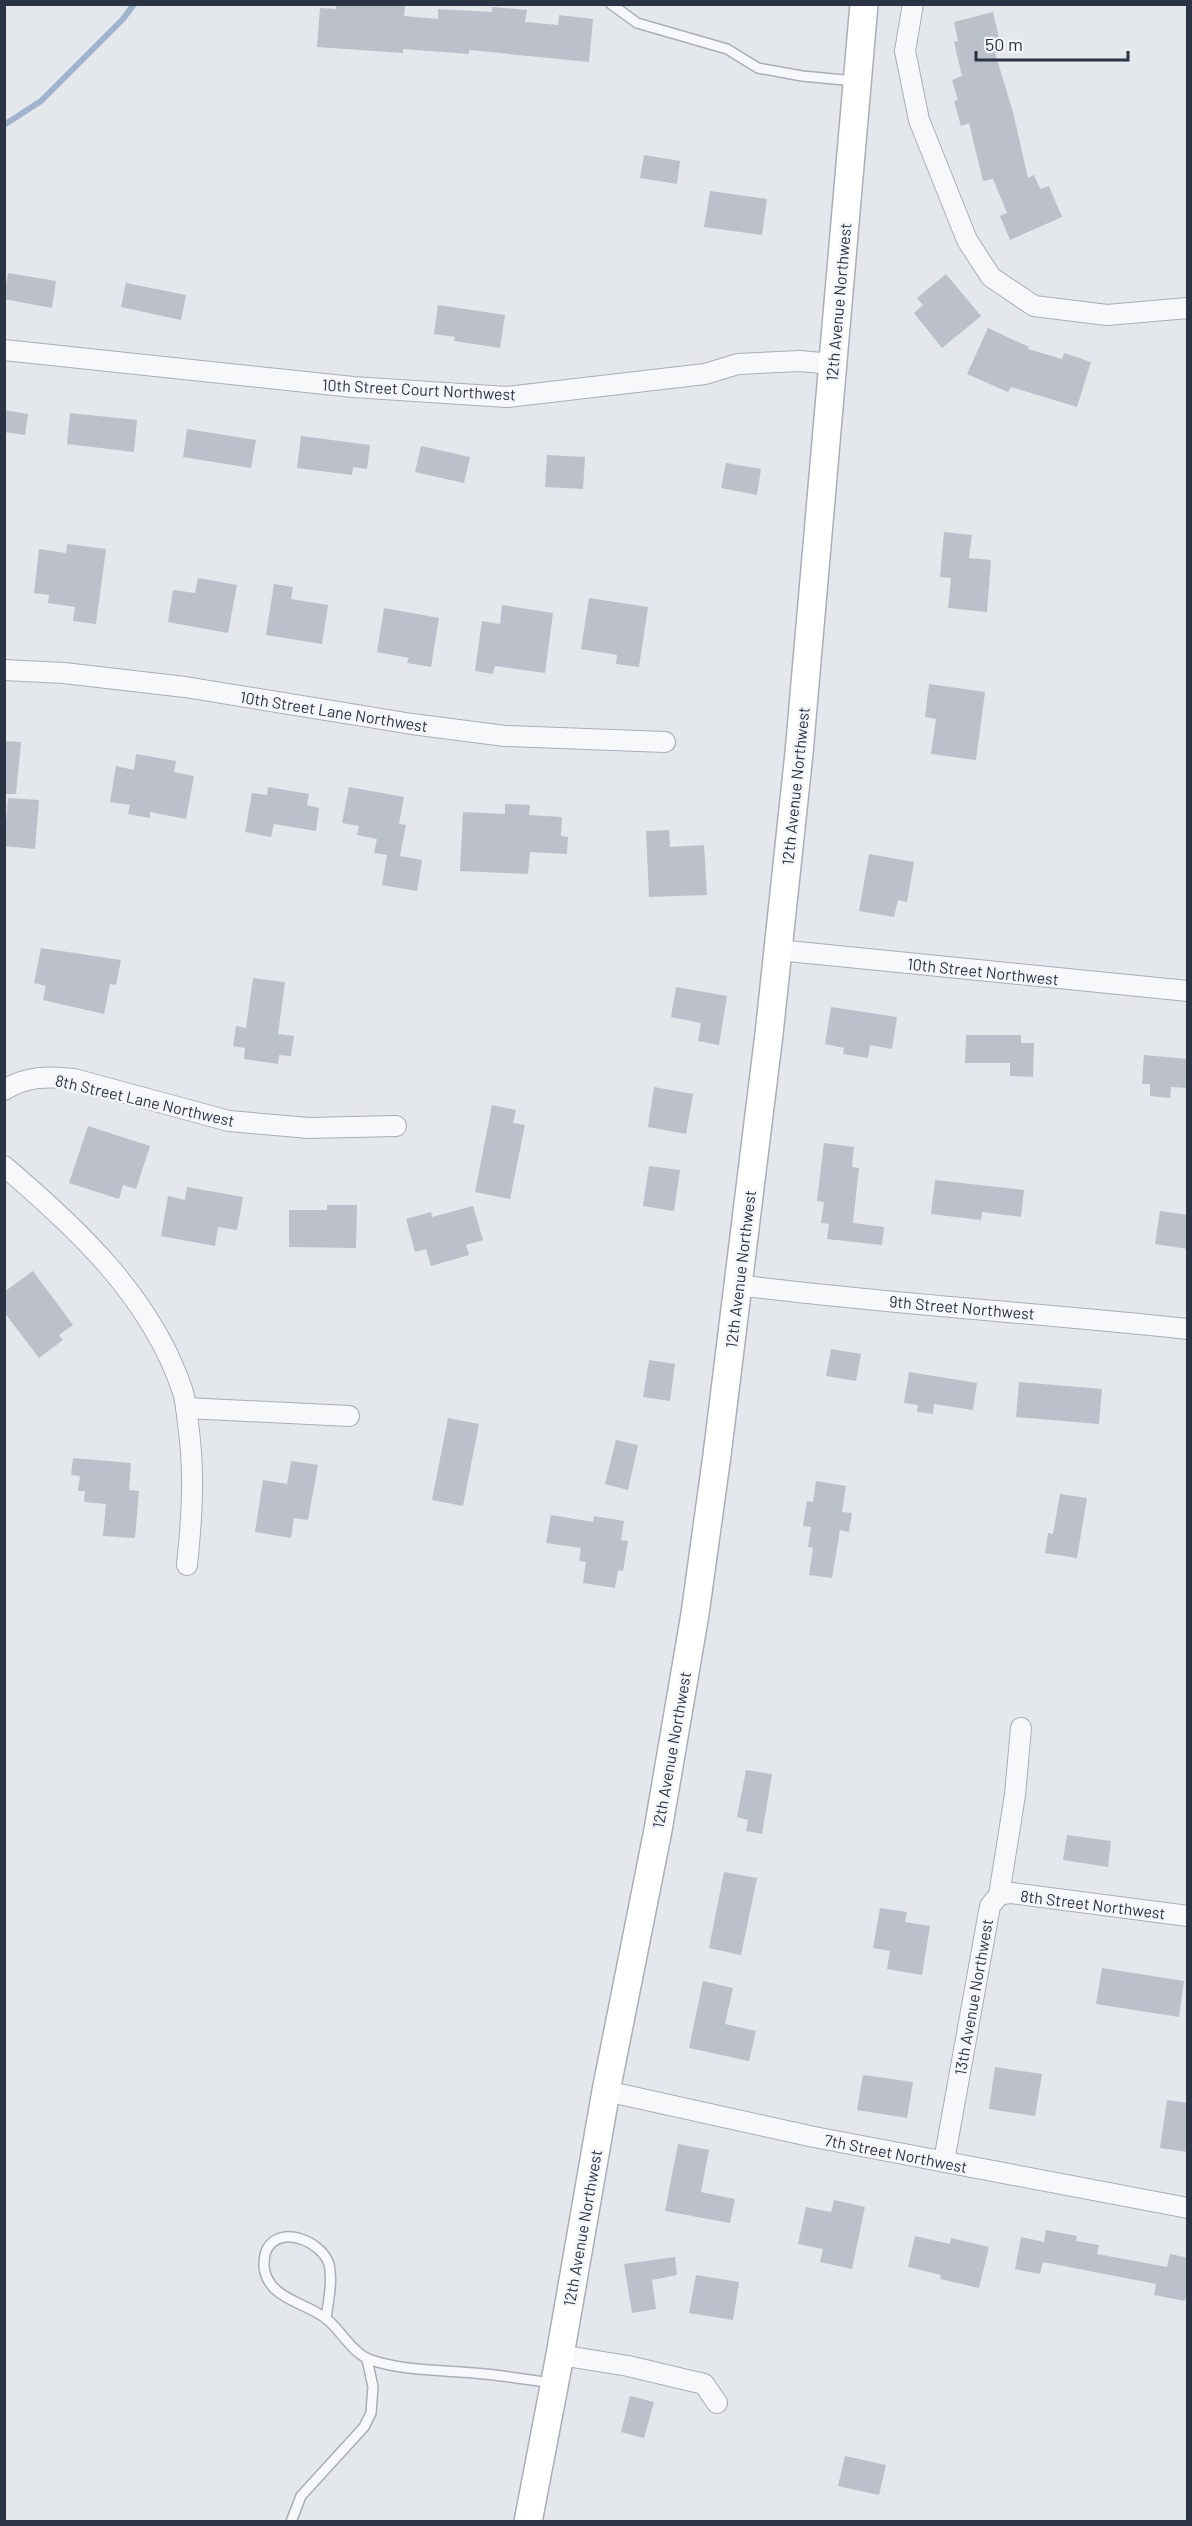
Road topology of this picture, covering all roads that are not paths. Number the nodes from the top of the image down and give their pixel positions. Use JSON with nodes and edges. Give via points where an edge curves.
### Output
{"nodes":[{"id":1,"x":611,"y":4,"type":"edge"},
{"id":2,"x":864,"y":4,"type":"edge"},
{"id":3,"x":913,"y":4,"type":"edge"},
{"id":4,"x":858,"y":81,"type":"junction"},
{"id":5,"x":1188,"y":308,"type":"edge"},
{"id":6,"x":4,"y":350,"type":"edge"},
{"id":7,"x":833,"y":364,"type":"junction"},
{"id":8,"x":4,"y":670,"type":"edge"},
{"id":9,"x":664,"y":742,"type":"dead end"},
{"id":10,"x":778,"y":950,"type":"junction"},
{"id":11,"x":1188,"y":991,"type":"edge"},
{"id":12,"x":4,"y":1090,"type":"edge"},
{"id":13,"x":396,"y":1126,"type":"dead end"},
{"id":14,"x":4,"y":1166,"type":"edge"},
{"id":15,"x":737,"y":1285,"type":"junction"},
{"id":16,"x":1188,"y":1329,"type":"edge"},
{"id":17,"x":186,"y":1408,"type":"junction"},
{"id":18,"x":349,"y":1416,"type":"dead end"},
{"id":19,"x":186,"y":1565,"type":"dead end"},
{"id":20,"x":1021,"y":1728,"type":"dead end"},
{"id":21,"x":999,"y":1895,"type":"junction"},
{"id":22,"x":1188,"y":1916,"type":"edge"},
{"id":23,"x":606,"y":2091,"type":"junction"},
{"id":24,"x":944,"y":2161,"type":"junction"},
{"id":25,"x":1188,"y":2208,"type":"edge"},
{"id":26,"x":326,"y":2319,"type":"junction"},
{"id":27,"x":560,"y":2355,"type":"junction"},
{"id":28,"x":367,"y":2359,"type":"junction"},
{"id":29,"x":555,"y":2384,"type":"junction"},
{"id":30,"x":717,"y":2403,"type":"dead end"},
{"id":31,"x":291,"y":2522,"type":"edge"},
{"id":32,"x":528,"y":2522,"type":"edge"}],
"edges":[{"from":1,"to":4,"type":"lane","via":[[637,24],[727,49],[758,68]]},
{"from":2,"to":4,"type":"main road","name":"12th Avenue Northwest"},
{"from":3,"to":5,"type":"street","via":[[905,51],[919,120],[968,240],[991,277],[1034,306],[1107,315]]},
{"from":4,"to":7,"type":"main road","name":"12th Avenue Northwest"},
{"from":6,"to":7,"type":"street","name":"10th Street Court Northwest","via":[[353,387],[507,397],[705,374],[738,364]]},
{"from":7,"to":10,"type":"main road","name":"12th Avenue Northwest"},
{"from":8,"to":9,"type":"street","name":"10th Street Lane Northwest","via":[[185,687],[505,736]]},
{"from":10,"to":11,"type":"street","name":"10th Street Northwest"},
{"from":10,"to":15,"type":"main road","name":"12th Avenue Northwest"},
{"from":12,"to":13,"type":"street","name":"8th Street Lane Northwest","via":[[18,1082],[53,1077],[74,1079],[229,1121],[309,1128]]},
{"from":14,"to":17,"type":"street","via":[[114,1270],[158,1335]]},
{"from":15,"to":16,"type":"street","name":"9th Street Northwest"},
{"from":15,"to":23,"type":"main road","name":"12th Avenue Northwest","via":[[695,1614],[658,1830]]},
{"from":17,"to":18,"type":"street"},
{"from":17,"to":19,"type":"street","via":[[193,1479]]},
{"from":20,"to":21,"type":"street","name":"13th Avenue Northwest"},
{"from":21,"to":22,"type":"street","name":"8th Street Northwest","via":[[1011,1893]]},
{"from":21,"to":24,"type":"street","name":"13th Avenue Northwest","via":[[990,1906]]},
{"from":23,"to":24,"type":"street","name":"7th Street Northwest"},
{"from":23,"to":27,"type":"main road","name":"12th Avenue Northwest"},
{"from":24,"to":25,"type":"street","name":"7th Street Northwest"},
{"from":26,"to":26,"type":"lane","via":[[271,2285],[264,2263],[267,2249],[276,2241],[296,2238],[310,2242],[322,2253],[330,2275]]},
{"from":26,"to":28,"type":"lane"},
{"from":27,"to":29,"type":"main road","name":"12th Avenue Northwest"},
{"from":27,"to":30,"type":"street","via":[[704,2384]]},
{"from":28,"to":29,"type":"lane","via":[[416,2369],[501,2375]]},
{"from":28,"to":31,"type":"lane","via":[[373,2387],[371,2413],[359,2434],[301,2496]]},
{"from":29,"to":32,"type":"main road","name":"12th Avenue Northwest"}]}
